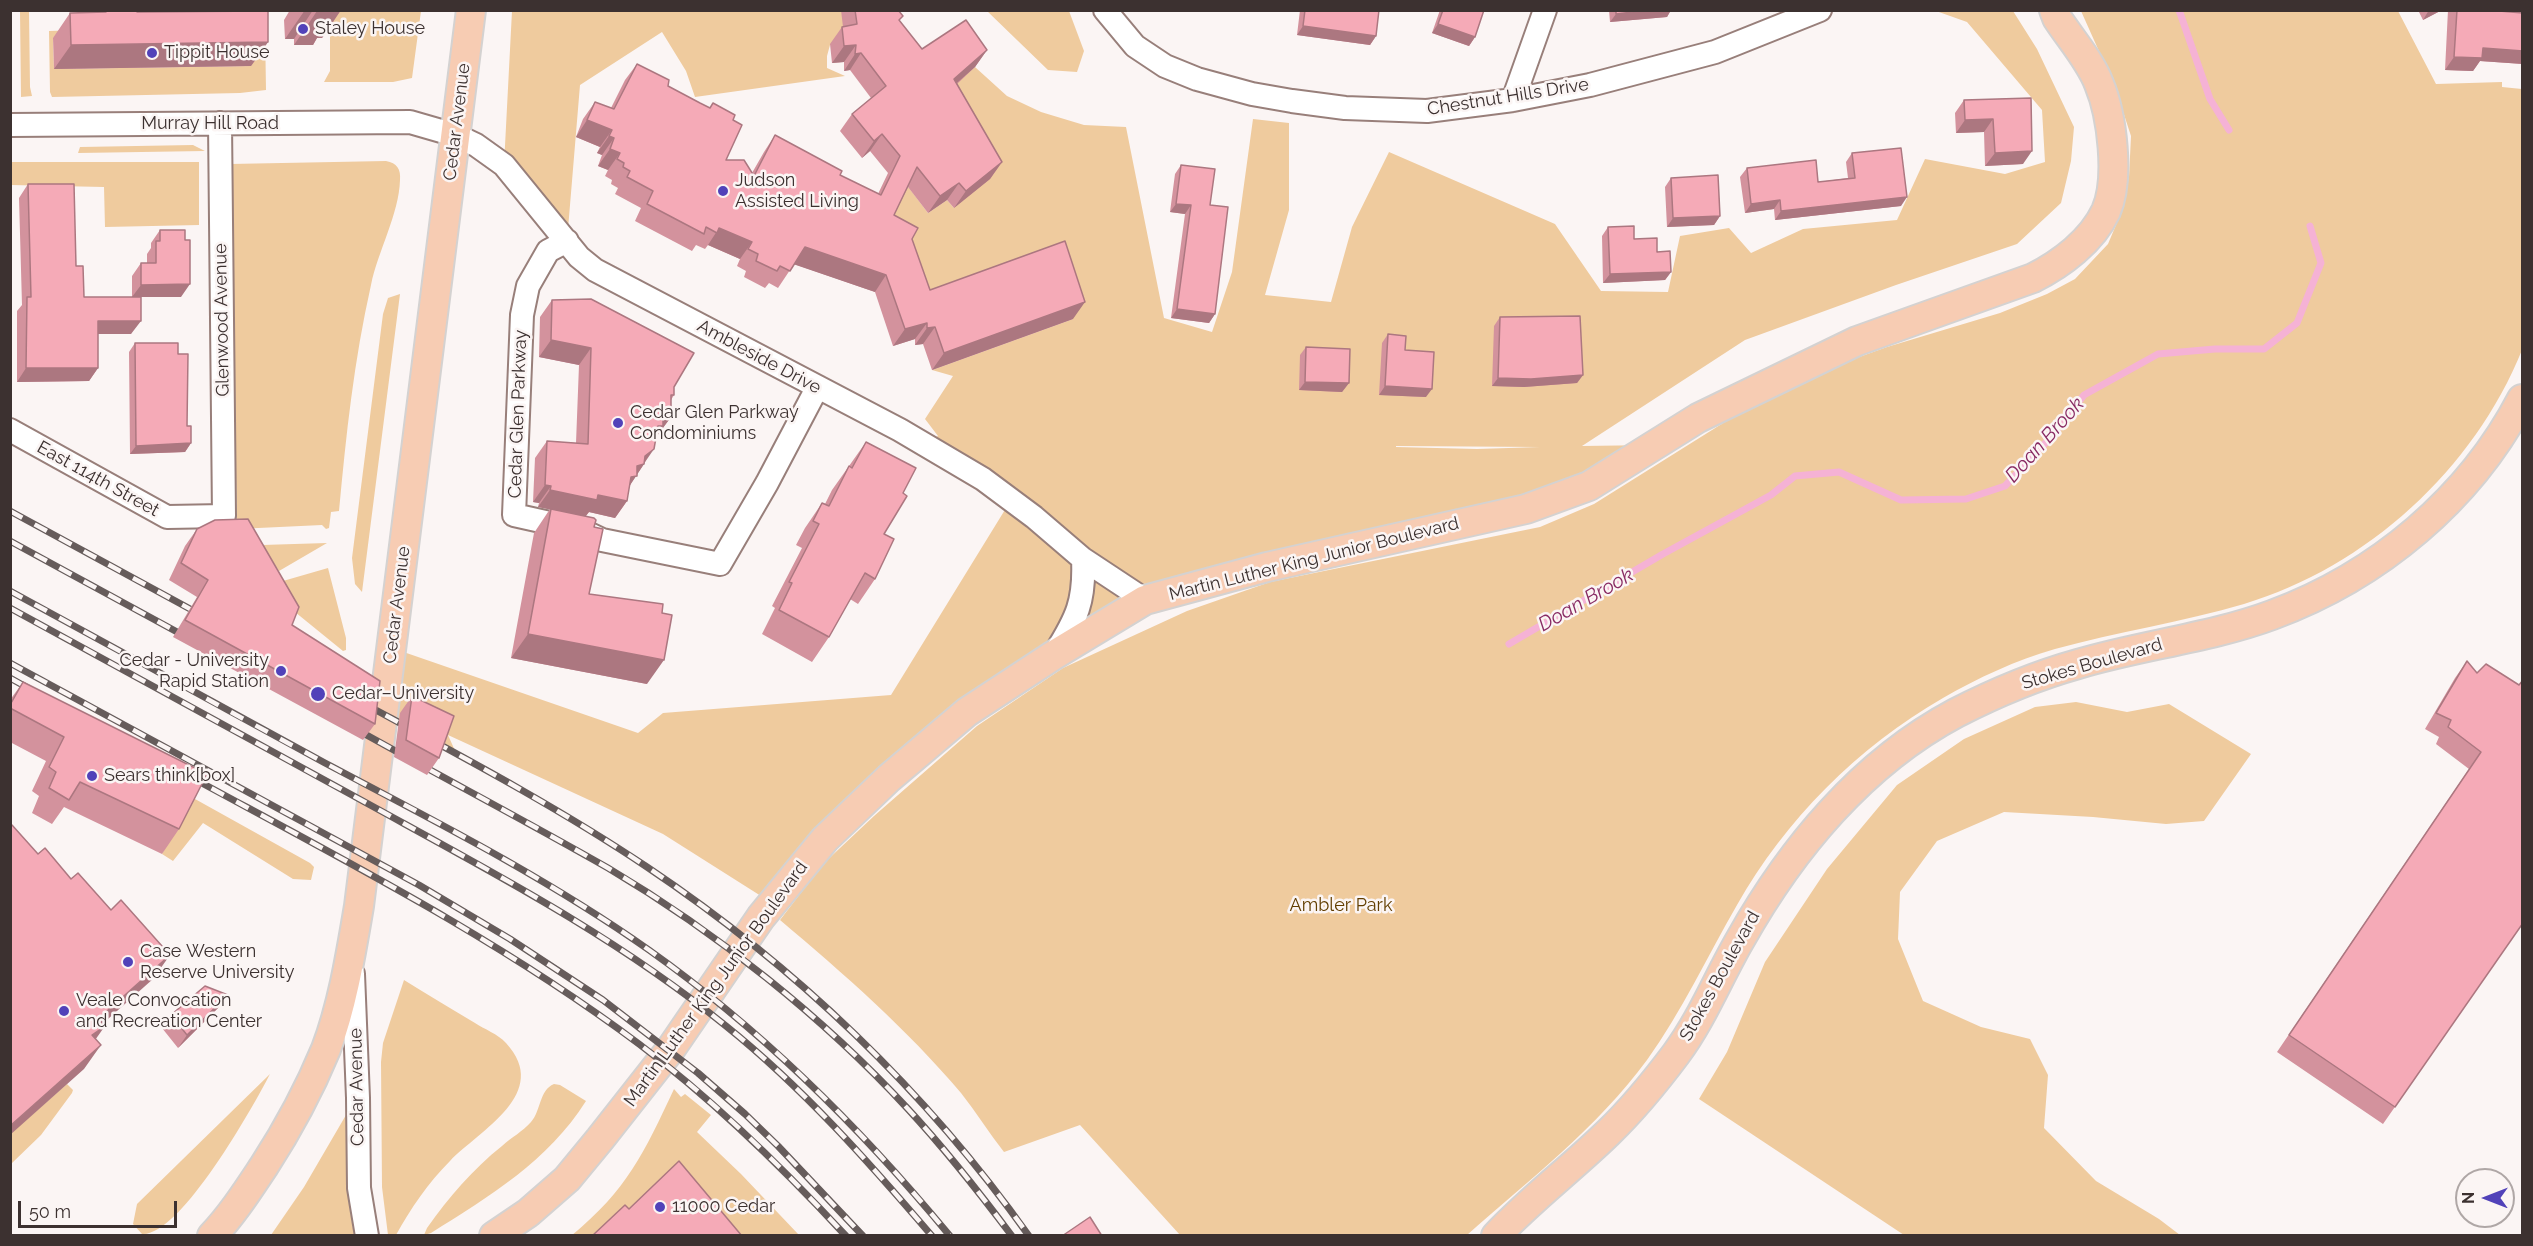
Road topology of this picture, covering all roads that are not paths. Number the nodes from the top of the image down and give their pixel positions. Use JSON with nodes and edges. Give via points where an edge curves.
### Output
{"nodes":[{"id":1,"x":471,"y":10,"type":"edge"},
{"id":2,"x":1106,"y":10,"type":"edge"},
{"id":3,"x":1545,"y":10,"type":"edge"},
{"id":4,"x":1820,"y":10,"type":"edge"},
{"id":5,"x":2054,"y":13,"type":"edge"},
{"id":6,"x":1513,"y":100,"type":"junction"},
{"id":7,"x":220,"y":123,"type":"junction"},
{"id":8,"x":10,"y":125,"type":"edge"},
{"id":9,"x":456,"y":135,"type":"junction"},
{"id":10,"x":567,"y":241,"type":"junction"},
{"id":11,"x":817,"y":388,"type":"junction"},
{"id":12,"x":2523,"y":399,"type":"edge"},
{"id":13,"x":10,"y":430,"type":"edge"},
{"id":14,"x":224,"y":516,"type":"joint"},
{"id":15,"x":1083,"y":559,"type":"junction"},
{"id":16,"x":1144,"y":600,"type":"junction"},
{"id":17,"x":1054,"y":655,"type":"junction"},
{"id":18,"x":352,"y":949,"type":"junction"},
{"id":19,"x":212,"y":1236,"type":"edge"},
{"id":20,"x":367,"y":1236,"type":"edge"},
{"id":21,"x":494,"y":1236,"type":"edge"},
{"id":22,"x":1496,"y":1236,"type":"edge"}],
"edges":[{"from":1,"to":9,"type":"main road","name":"Cedar Avenue"},
{"from":2,"to":6,"type":"street","name":"Chestnut Hills Drive","via":[[1135,46],[1165,66],[1252,94],[1392,111],[1427,111]]},
{"from":3,"to":6,"type":"street"},
{"from":4,"to":6,"type":"street","name":"Chestnut Hills Drive","via":[[1715,52],[1590,86]]},
{"from":5,"to":16,"type":"main road","name":"Martin Luther King Junior Boulevard","via":[[2099,82],[2113,141],[2113,175],[2106,210],[2070,255],[2052,269],[1857,341],[1698,418],[1588,486],[1526,509],[1267,567]]},
{"from":7,"to":8,"type":"street","name":"Murray Hill Road"},
{"from":7,"to":9,"type":"street","name":"Murray Hill Road","via":[[410,123]]},
{"from":7,"to":14,"type":"street","name":"Glenwood Avenue"},
{"from":9,"to":10,"type":"street","name":"Ambleside Drive","via":[[504,165]]},
{"from":9,"to":18,"type":"main road","name":"Cedar Avenue"},
{"from":10,"to":11,"type":"street","name":"Ambleside Drive","via":[[595,270]]},
{"from":10,"to":11,"type":"street","name":"Cedar Glen Parkway","via":[[548,250],[528,286],[522,315],[514,515],[581,530],[602,540],[720,564]]},
{"from":11,"to":15,"type":"street","name":"Ambleside Drive","via":[[900,430],[983,479]]},
{"from":12,"to":22,"type":"main road","name":"Stokes Boulevard","via":[[2487,456],[2453,494],[2410,537],[2367,569],[2271,616],[2078,664],[2017,684],[1953,715],[1894,754],[1838,805],[1789,861],[1737,945],[1702,1015],[1650,1087],[1609,1132]]},
{"from":13,"to":14,"type":"street","name":"East 114th Street","via":[[166,517]]},
{"from":15,"to":16,"type":"street","name":"Ambleside Drive"},
{"from":15,"to":17,"type":"street","via":[[1080,605],[1074,624]]},
{"from":16,"to":17,"type":"main road","name":"Martin Luther King Junior Boulevard"},
{"from":17,"to":21,"type":"main road","name":"Martin Luther King Junior Boulevard","via":[[967,712],[825,839],[761,917],[670,1050],[593,1148],[567,1179]]},
{"from":18,"to":19,"type":"main road","via":[[327,1046],[313,1079],[256,1178]]},
{"from":18,"to":20,"type":"street","name":"Cedar Avenue","via":[[359,1188]]}]}
